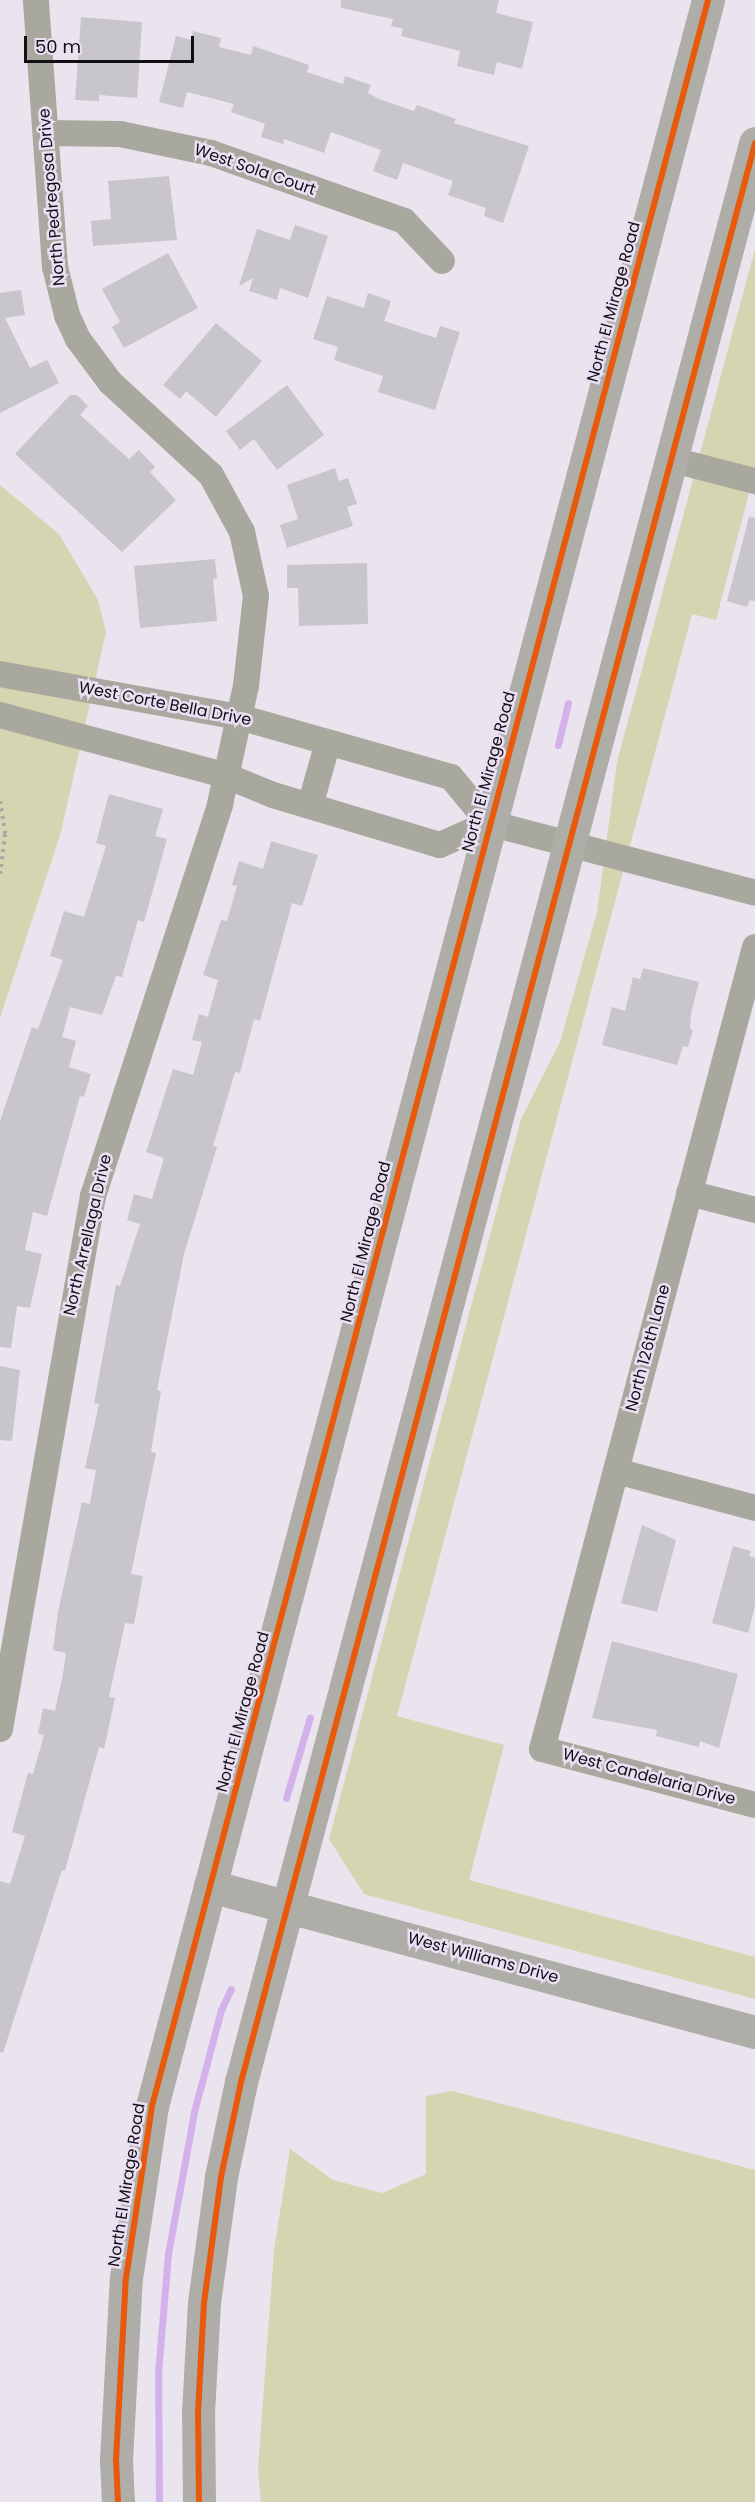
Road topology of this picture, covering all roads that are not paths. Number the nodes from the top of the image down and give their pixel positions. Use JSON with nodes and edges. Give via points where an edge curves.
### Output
{"nodes":[{"id":1,"x":36,"y":0,"type":"edge"},
{"id":2,"x":708,"y":0,"type":"edge"},
{"id":3,"x":46,"y":133,"type":"junction"},
{"id":4,"x":755,"y":143,"type":"edge"},
{"id":5,"x":442,"y":261,"type":"dead end"},
{"id":6,"x":673,"y":460,"type":"junction"},
{"id":7,"x":755,"y":481,"type":"edge"},
{"id":8,"x":0,"y":674,"type":"edge"},
{"id":9,"x":0,"y":715,"type":"edge"},
{"id":10,"x":239,"y":717,"type":"junction"},
{"id":11,"x":328,"y":742,"type":"junction"},
{"id":12,"x":227,"y":765,"type":"junction"},
{"id":13,"x":310,"y":806,"type":"junction"},
{"id":14,"x":489,"y":824,"type":"junction"},
{"id":15,"x":572,"y":846,"type":"junction"},
{"id":16,"x":755,"y":893,"type":"edge"},
{"id":17,"x":755,"y":947,"type":"edge"},
{"id":18,"x":689,"y":1193,"type":"junction"},
{"id":19,"x":755,"y":1210,"type":"edge"},
{"id":20,"x":616,"y":1471,"type":"junction"},
{"id":21,"x":755,"y":1508,"type":"edge"},
{"id":22,"x":0,"y":1729,"type":"edge"},
{"id":23,"x":542,"y":1749,"type":"joint"},
{"id":24,"x":755,"y":1805,"type":"edge"},
{"id":25,"x":210,"y":1886,"type":"junction"},
{"id":26,"x":290,"y":1906,"type":"junction"},
{"id":27,"x":755,"y":2032,"type":"edge"},
{"id":28,"x":118,"y":2502,"type":"edge"},
{"id":29,"x":199,"y":2502,"type":"edge"}],
"edges":[{"from":1,"to":3,"type":"street","name":"North Pedregosa Drive"},
{"from":2,"to":14,"type":"main road","name":"North El Mirage Road"},
{"from":3,"to":5,"type":"street","name":"West Sola Court","via":[[120,134],[212,153],[404,221]]},
{"from":3,"to":10,"type":"street","name":"North Pedregosa Drive","via":[[55,267],[71,323],[110,382],[211,475],[245,542],[256,596]]},
{"from":4,"to":6,"type":"main road"},
{"from":6,"to":7,"type":"street"},
{"from":6,"to":15,"type":"main road"},
{"from":8,"to":10,"type":"street","name":"West Corte Bella Drive"},
{"from":9,"to":12,"type":"street"},
{"from":10,"to":11,"type":"street","name":"West Corte Bella Drive"},
{"from":10,"to":12,"type":"street","name":"North Pedregosa Drive"},
{"from":11,"to":13,"type":"street"},
{"from":11,"to":14,"type":"street","name":"West Corte Bella Drive","via":[[451,777]]},
{"from":12,"to":13,"type":"street"},
{"from":12,"to":22,"type":"street","name":"North Arrellaga Drive","via":[[220,804],[93,1196]]},
{"from":13,"to":14,"type":"street","via":[[440,845]]},
{"from":14,"to":15,"type":"street"},
{"from":14,"to":25,"type":"main road","name":"North El Mirage Road"},
{"from":15,"to":16,"type":"street"},
{"from":15,"to":26,"type":"main road"},
{"from":17,"to":18,"type":"street","name":"North 126th Lane"},
{"from":18,"to":19,"type":"street"},
{"from":18,"to":20,"type":"street","name":"North 126th Lane"},
{"from":20,"to":21,"type":"street"},
{"from":20,"to":23,"type":"street","name":"North 126th Lane"},
{"from":23,"to":24,"type":"street","name":"West Candelaria Drive"},
{"from":25,"to":26,"type":"main road","name":"West Williams Drive"},
{"from":25,"to":28,"type":"main road","name":"North El Mirage Road","via":[[152,2106],[132,2225],[121,2340]]},
{"from":26,"to":27,"type":"main road","name":"West Williams Drive"},
{"from":26,"to":29,"type":"main road","via":[[241,2082],[211,2247],[198,2413]]}]}
